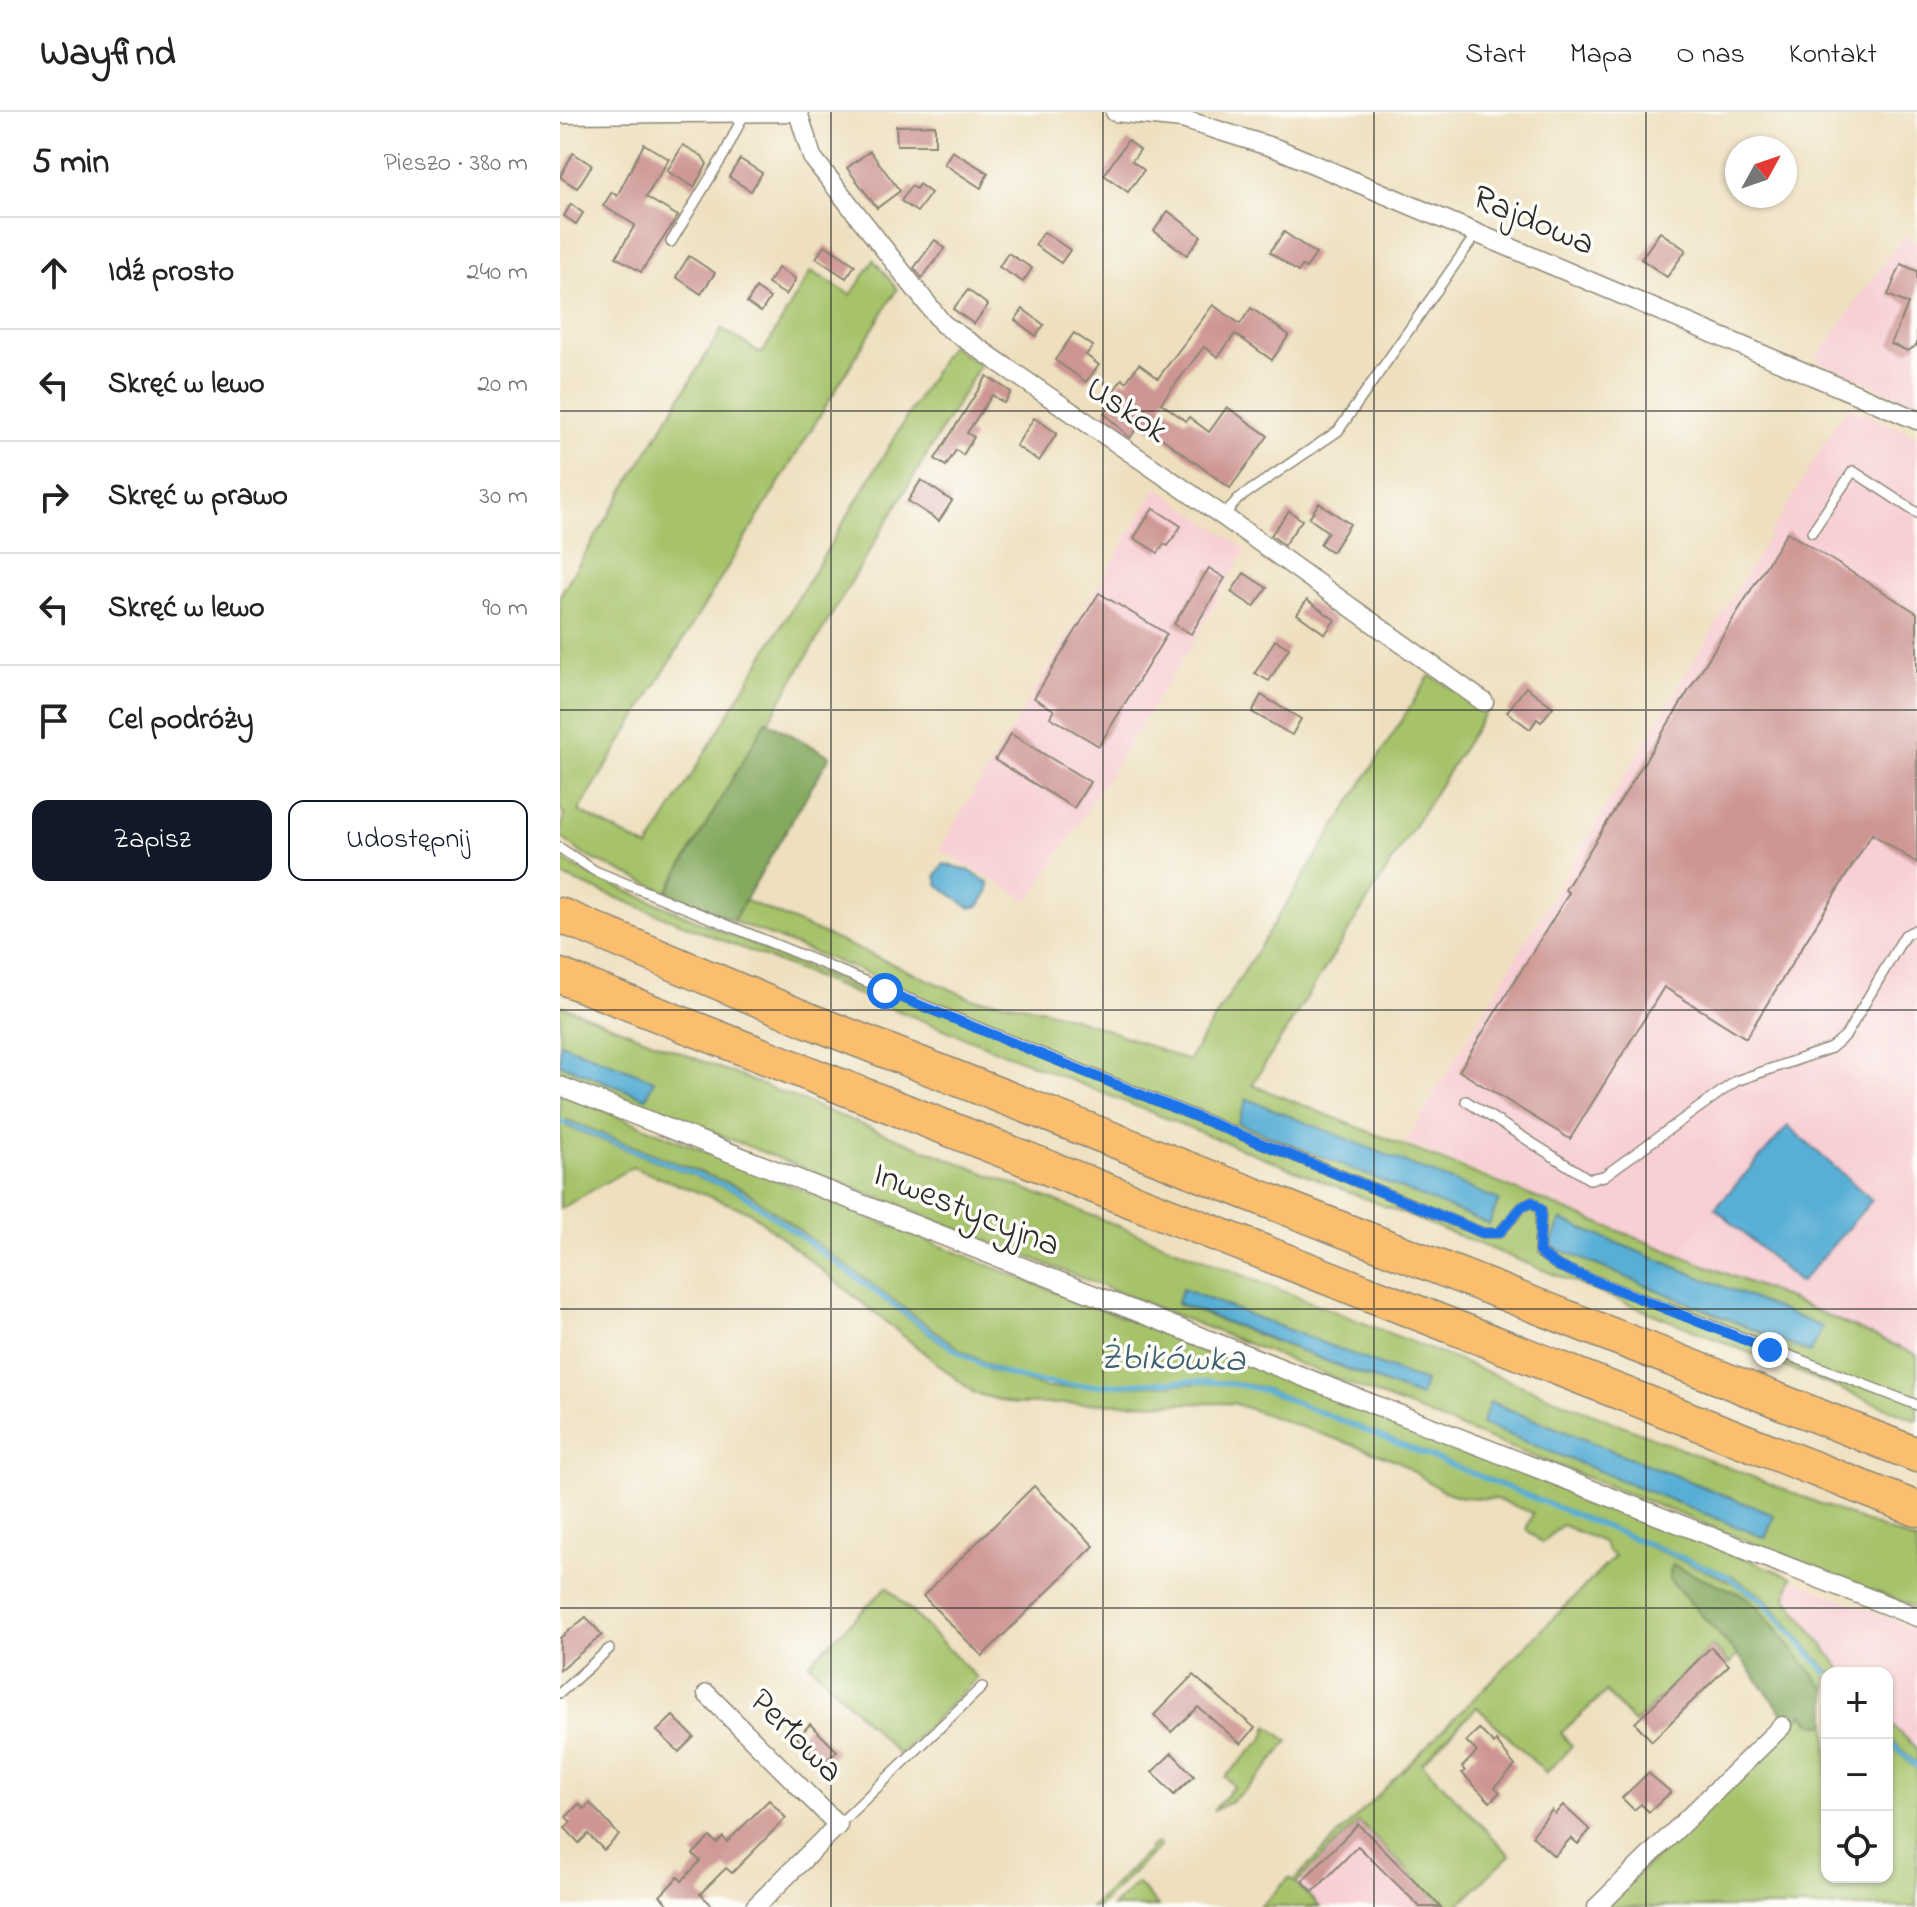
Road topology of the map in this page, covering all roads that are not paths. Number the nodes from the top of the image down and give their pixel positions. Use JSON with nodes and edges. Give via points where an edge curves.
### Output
{"nodes":[{"id":1,"x":745,"y":112,"type":"edge"},
{"id":2,"x":798,"y":112,"type":"edge"},
{"id":3,"x":1115,"y":112,"type":"edge"},
{"id":4,"x":560,"y":114,"type":"edge"},
{"id":5,"x":1477,"y":233,"type":"junction"},
{"id":6,"x":671,"y":242,"type":"dead end"},
{"id":7,"x":1917,"y":420,"type":"edge"},
{"id":8,"x":1917,"y":513,"type":"edge"},
{"id":9,"x":1223,"y":516,"type":"junction"},
{"id":10,"x":1812,"y":532,"type":"dead end"},
{"id":11,"x":1484,"y":702,"type":"dead end"},
{"id":12,"x":560,"y":848,"type":"edge"},
{"id":13,"x":560,"y":915,"type":"edge"},
{"id":14,"x":1917,"y":929,"type":"edge"},
{"id":15,"x":560,"y":976,"type":"edge"},
{"id":16,"x":560,"y":1086,"type":"edge"},
{"id":17,"x":1466,"y":1101,"type":"dead end"},
{"id":18,"x":1917,"y":1405,"type":"edge"},
{"id":19,"x":1917,"y":1455,"type":"edge"},
{"id":20,"x":1917,"y":1509,"type":"edge"},
{"id":21,"x":1917,"y":1617,"type":"edge"},
{"id":22,"x":609,"y":1649,"type":"dead end"},
{"id":23,"x":982,"y":1687,"type":"dead end"},
{"id":24,"x":560,"y":1693,"type":"edge"},
{"id":25,"x":707,"y":1694,"type":"dead end"},
{"id":26,"x":1782,"y":1726,"type":"dead end"},
{"id":27,"x":838,"y":1825,"type":"junction"},
{"id":28,"x":755,"y":1907,"type":"edge"},
{"id":29,"x":1597,"y":1907,"type":"edge"}],
"edges":[{"from":1,"to":2,"type":"street"},
{"from":1,"to":4,"type":"street"},
{"from":1,"to":6,"type":"lane"},
{"from":2,"to":9,"type":"street","name":"Uskok","via":[[812,157],[943,324]]},
{"from":3,"to":5,"type":"street","name":"Rajdowa","via":[[1182,119],[1278,149]]},
{"from":5,"to":7,"type":"street","name":"Rajdowa"},
{"from":5,"to":9,"type":"lane","via":[[1338,431],[1238,499]]},
{"from":8,"to":10,"type":"lane","via":[[1853,471]]},
{"from":9,"to":11,"type":"street","name":"Uskok"},
{"from":12,"to":18,"type":"lane","via":[[595,871],[1483,1233],[1499,1233],[1532,1202],[1541,1210],[1539,1252],[1558,1266]]},
{"from":13,"to":19,"type":"highway","via":[[808,1020]]},
{"from":14,"to":17,"type":"lane","via":[[1905,935],[1846,1035],[1831,1048],[1736,1081],[1604,1176],[1589,1179]]},
{"from":15,"to":20,"type":"highway"},
{"from":16,"to":21,"type":"street","name":"Inwestycyjna"},
{"from":22,"to":24,"type":"lane"},
{"from":23,"to":27,"type":"lane"},
{"from":25,"to":27,"type":"street","name":"Perłowa"},
{"from":26,"to":29,"type":"street"},
{"from":27,"to":28,"type":"street"}]}
